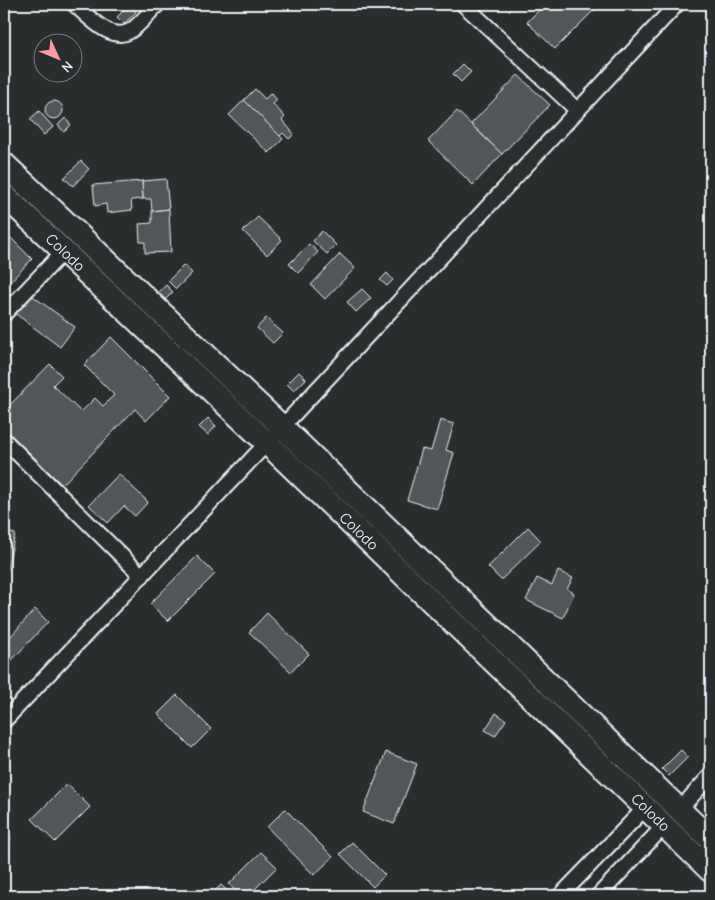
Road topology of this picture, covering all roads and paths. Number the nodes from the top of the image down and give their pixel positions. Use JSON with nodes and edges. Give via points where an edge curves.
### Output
{"nodes":[{"id":1,"x":74,"y":4,"type":"edge"},
{"id":2,"x":158,"y":4,"type":"edge"},
{"id":3,"x":463,"y":4,"type":"edge"},
{"id":4,"x":677,"y":4,"type":"edge"},
{"id":5,"x":578,"y":110,"type":"junction"},
{"id":6,"x":4,"y":164,"type":"edge"},
{"id":7,"x":4,"y":195,"type":"edge"},
{"id":8,"x":64,"y":251,"type":"junction"},
{"id":9,"x":4,"y":314,"type":"edge"},
{"id":10,"x":282,"y":427,"type":"junction"},
{"id":11,"x":4,"y":440,"type":"edge"},
{"id":12,"x":267,"y":443,"type":"junction"},
{"id":13,"x":142,"y":576,"type":"junction"},
{"id":14,"x":4,"y":721,"type":"edge"},
{"id":15,"x":711,"y":775,"type":"edge"},
{"id":16,"x":645,"y":808,"type":"junction"},
{"id":17,"x":672,"y":818,"type":"junction"},
{"id":18,"x":711,"y":840,"type":"edge"},
{"id":19,"x":711,"y":871,"type":"edge"},
{"id":20,"x":560,"y":896,"type":"edge"},
{"id":21,"x":598,"y":896,"type":"edge"}],
"edges":[{"from":1,"to":2,"type":"street","via":[[100,27],[118,35],[129,32]]},
{"from":3,"to":5,"type":"street"},
{"from":4,"to":5,"type":"street"},
{"from":5,"to":10,"type":"street"},
{"from":6,"to":10,"type":"main road","name":"Colodo"},
{"from":7,"to":8,"type":"main road","name":"Colodo"},
{"from":8,"to":9,"type":"street"},
{"from":8,"to":12,"type":"main road","name":"Colodo"},
{"from":10,"to":12,"type":"street"},
{"from":10,"to":17,"type":"main road","name":"Colodo"},
{"from":11,"to":13,"type":"street"},
{"from":12,"to":13,"type":"street"},
{"from":12,"to":16,"type":"main road","name":"Colodo"},
{"from":13,"to":14,"type":"street"},
{"from":15,"to":17,"type":"street"},
{"from":16,"to":17,"type":"main road","name":"Colodo"},
{"from":16,"to":20,"type":"street"},
{"from":17,"to":18,"type":"main road","name":"Colodo"},
{"from":17,"to":19,"type":"main road","name":"Colodo"},
{"from":17,"to":21,"type":"street"}]}
